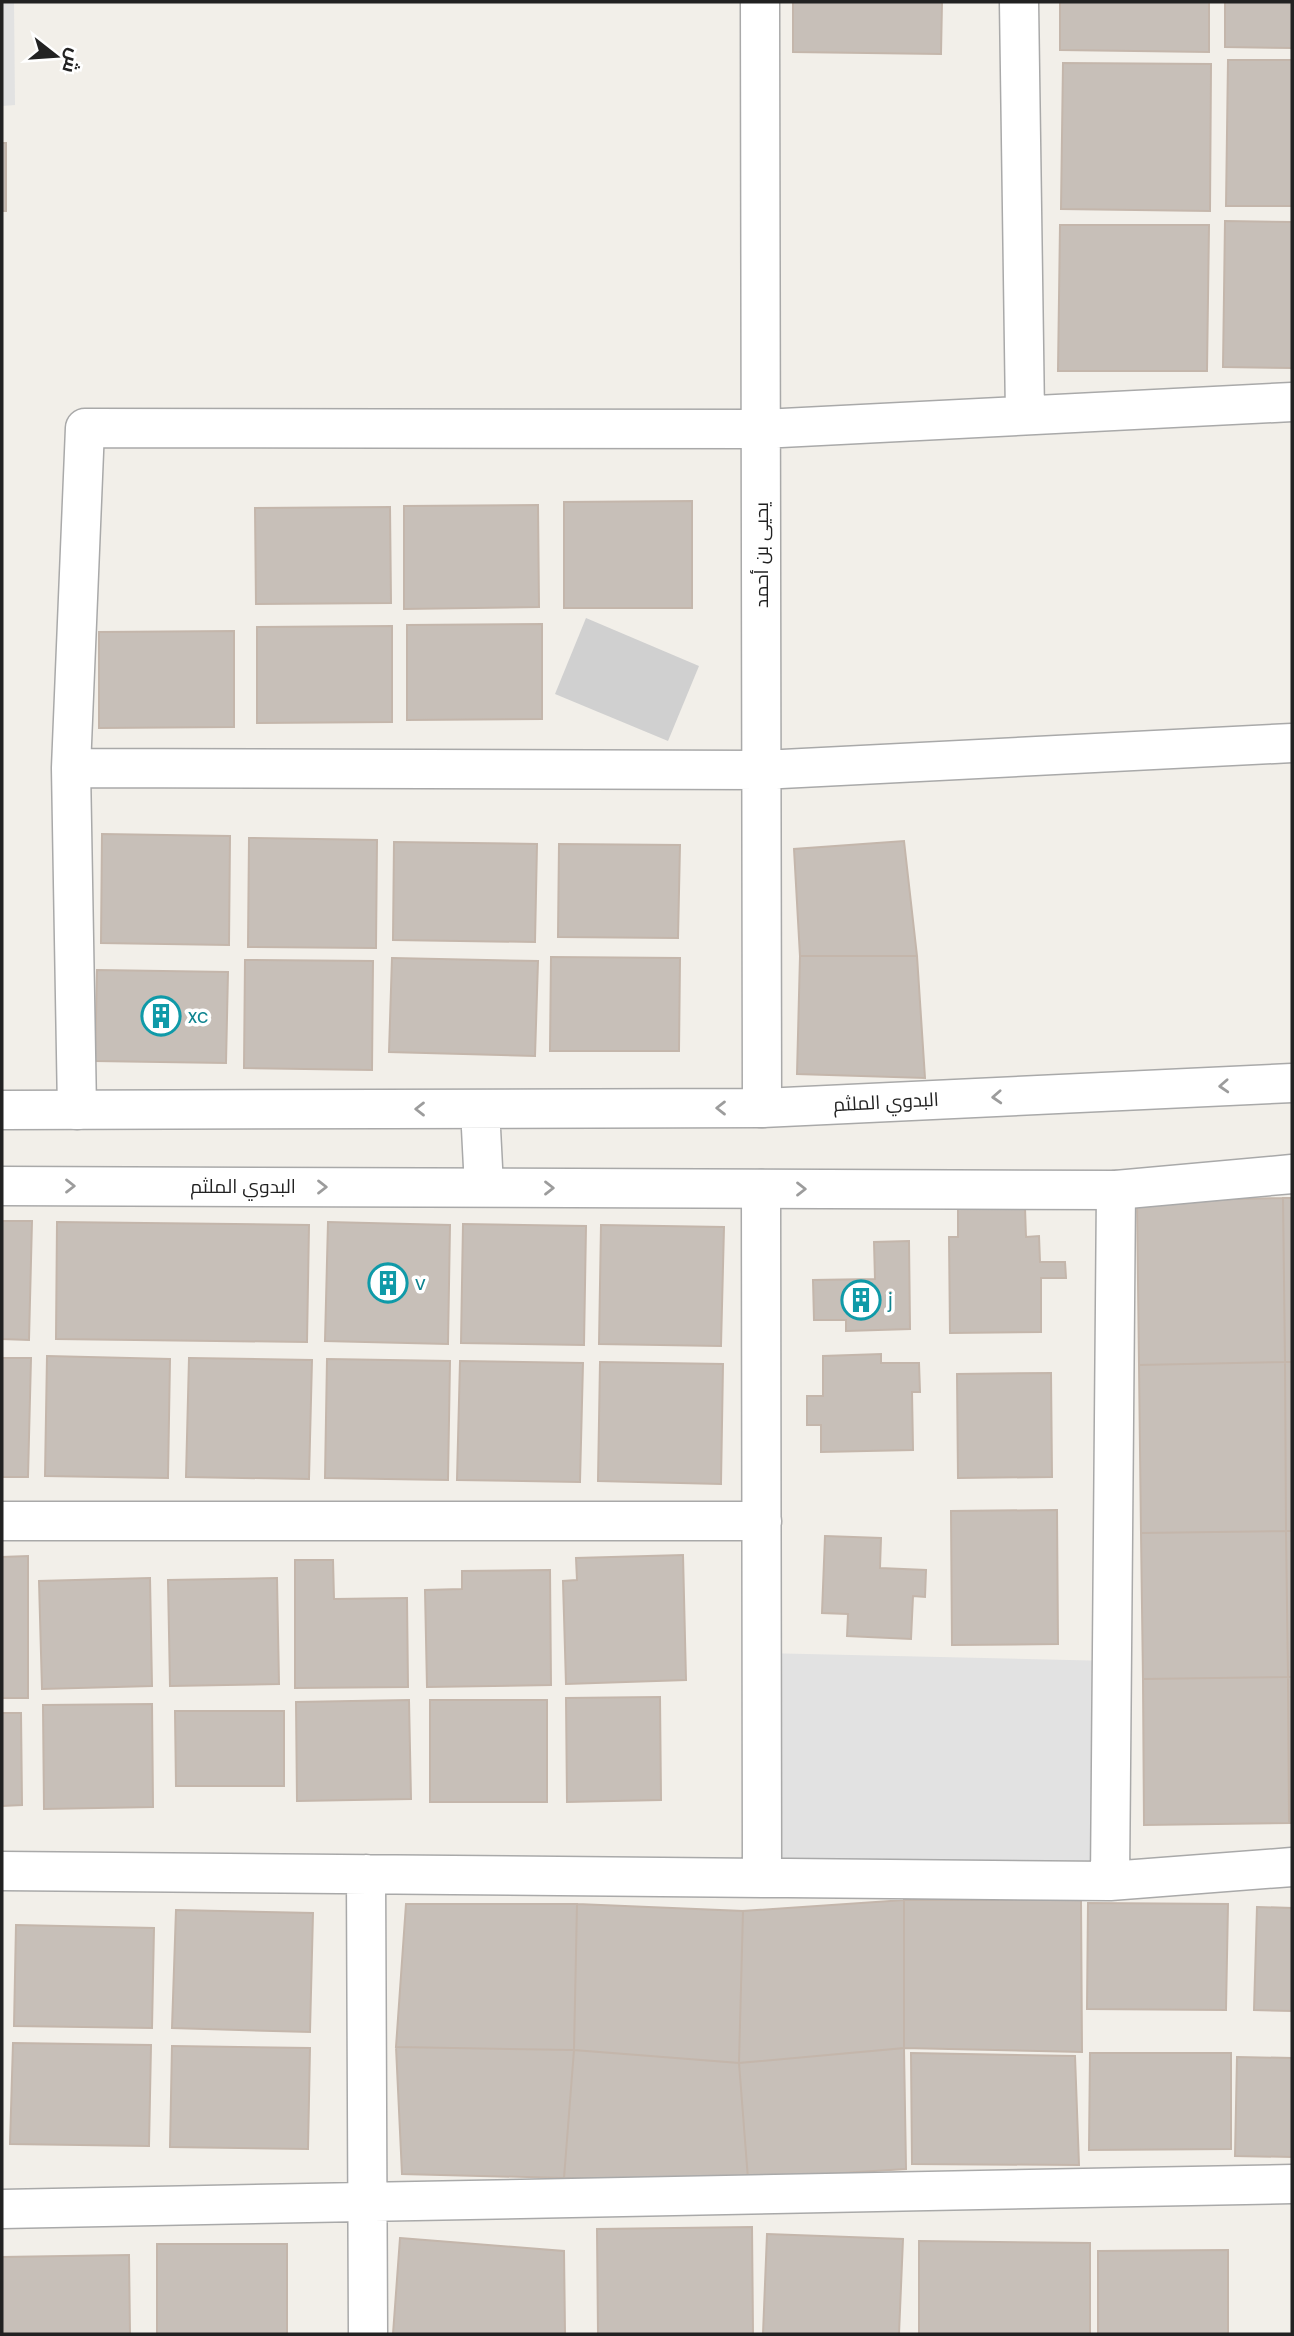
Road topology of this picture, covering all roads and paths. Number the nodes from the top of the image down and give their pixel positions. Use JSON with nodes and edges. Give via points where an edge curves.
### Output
{"nodes":[{"id":1,"x":760,"y":2,"type":"edge"},
{"id":2,"x":1019,"y":2,"type":"edge"},
{"id":3,"x":1292,"y":401,"type":"edge"},
{"id":4,"x":1024,"y":415,"type":"junction"},
{"id":5,"x":761,"y":429,"type":"junction"},
{"id":6,"x":1292,"y":743,"type":"edge"},
{"id":7,"x":72,"y":768,"type":"junction"},
{"id":8,"x":761,"y":771,"type":"junction"},
{"id":9,"x":1292,"y":1083,"type":"edge"},
{"id":10,"x":762,"y":1108,"type":"junction"},
{"id":11,"x":480,"y":1109,"type":"junction"},
{"id":12,"x":2,"y":1110,"type":"edge"},
{"id":13,"x":77,"y":1110,"type":"junction"},
{"id":14,"x":1292,"y":1174,"type":"edge"},
{"id":15,"x":2,"y":1185,"type":"edge"},
{"id":16,"x":484,"y":1187,"type":"junction"},
{"id":17,"x":761,"y":1189,"type":"junction"},
{"id":18,"x":1116,"y":1190,"type":"junction"},
{"id":19,"x":2,"y":1521,"type":"edge"},
{"id":20,"x":762,"y":1521,"type":"junction"},
{"id":21,"x":1292,"y":1867,"type":"edge"},
{"id":22,"x":2,"y":1871,"type":"edge"},
{"id":23,"x":366,"y":1874,"type":"junction"},
{"id":24,"x":762,"y":1878,"type":"junction"},
{"id":25,"x":1110,"y":1881,"type":"junction"},
{"id":26,"x":1292,"y":2184,"type":"edge"},
{"id":27,"x":366,"y":2202,"type":"junction"},
{"id":28,"x":2,"y":2209,"type":"edge"},
{"id":29,"x":368,"y":2334,"type":"edge"}],
"edges":[{"from":1,"to":5,"type":"street","name":"يحيى بن أحمد"},
{"from":2,"to":4,"type":"street"},
{"from":3,"to":4,"type":"street"},
{"from":4,"to":5,"type":"street"},
{"from":5,"to":7,"type":"street","via":[[85,428]]},
{"from":5,"to":8,"type":"street","name":"يحيى بن أحمد"},
{"from":6,"to":8,"type":"street"},
{"from":7,"to":8,"type":"street"},
{"from":7,"to":13,"type":"street"},
{"from":8,"to":10,"type":"street","name":"يحيى بن أحمد"},
{"from":9,"to":10,"type":"street","name":"البدوي الملثم","one_way":true},
{"from":10,"to":11,"type":"street","name":"البدوي الملثم","one_way":true},
{"from":11,"to":13,"type":"street","name":"البدوي الملثم","one_way":true},
{"from":11,"to":16,"type":"street"},
{"from":12,"to":13,"type":"street","name":"البدوي الملثم"},
{"from":14,"to":18,"type":"street","name":"البدوي الملثم"},
{"from":15,"to":16,"type":"street","name":"البدوي الملثم","one_way":true},
{"from":16,"to":17,"type":"street","name":"البدوي الملثم","one_way":true},
{"from":17,"to":18,"type":"street","name":"البدوي الملثم","one_way":true},
{"from":17,"to":20,"type":"street"},
{"from":18,"to":25,"type":"street"},
{"from":19,"to":20,"type":"street"},
{"from":20,"to":24,"type":"street"},
{"from":21,"to":25,"type":"street"},
{"from":22,"to":23,"type":"street"},
{"from":23,"to":24,"type":"street"},
{"from":23,"to":27,"type":"street"},
{"from":24,"to":25,"type":"street"},
{"from":26,"to":27,"type":"street"},
{"from":27,"to":28,"type":"street"},
{"from":27,"to":29,"type":"street"}]}
